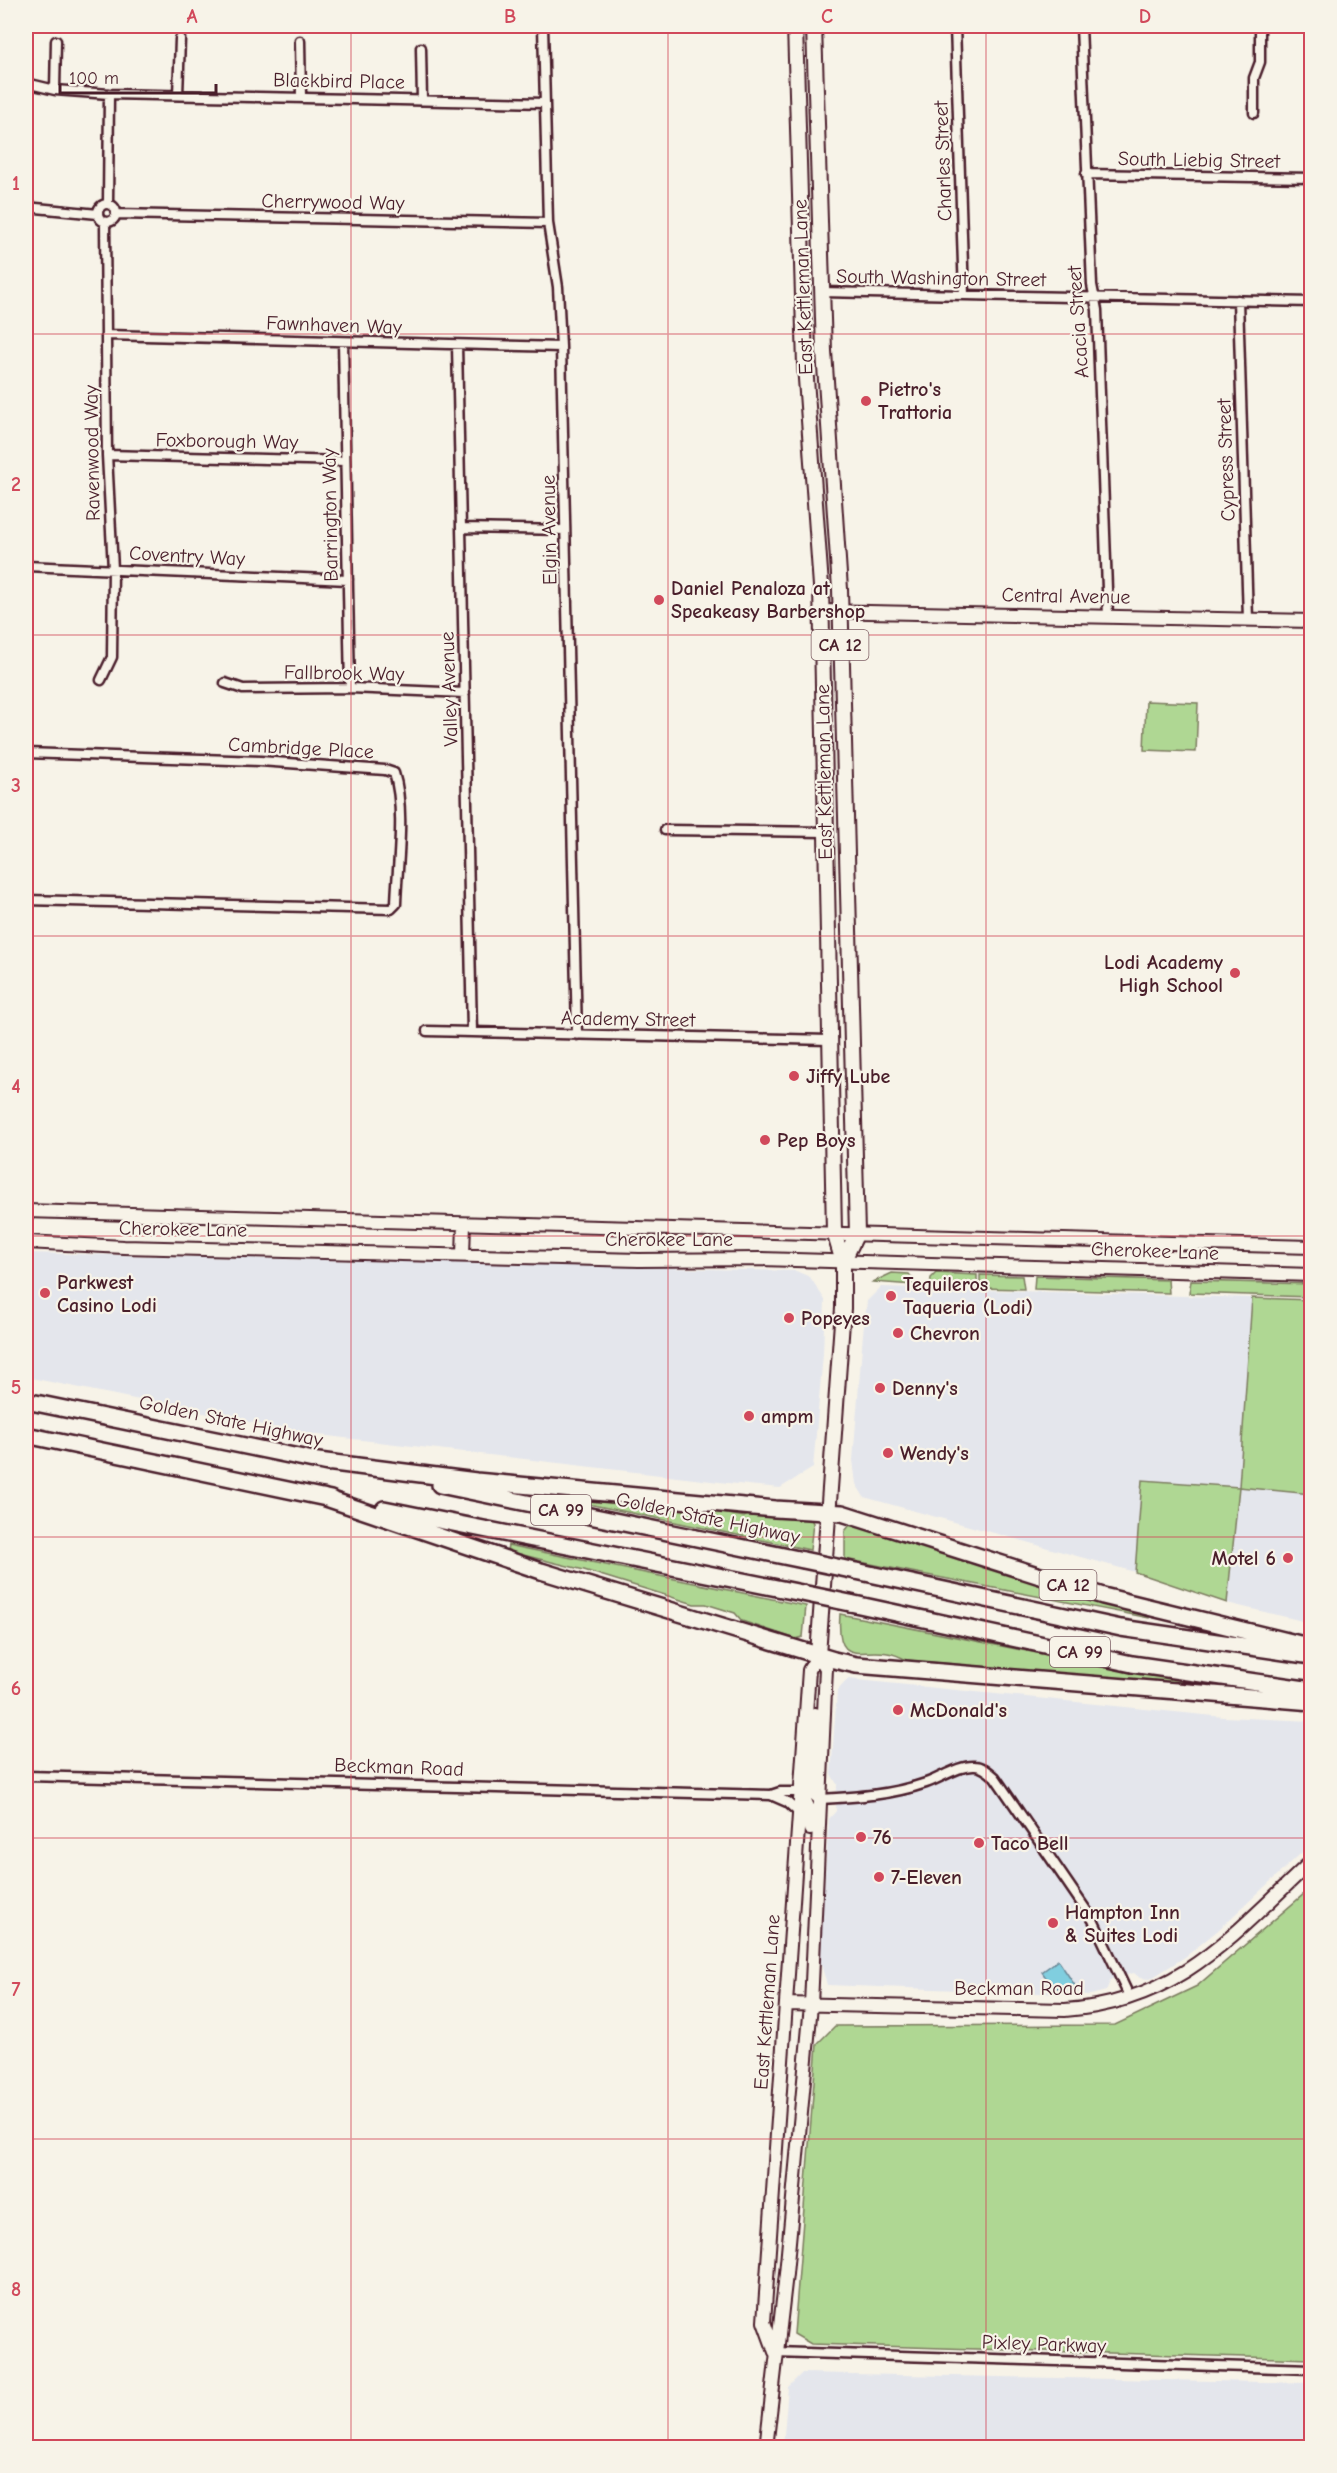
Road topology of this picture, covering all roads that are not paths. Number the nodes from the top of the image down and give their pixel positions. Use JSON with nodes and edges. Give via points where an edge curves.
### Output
{"nodes":[{"id":1,"x":543,"y":26,"type":"edge"},
{"id":2,"x":795,"y":26,"type":"edge"},
{"id":3,"x":814,"y":26,"type":"edge"},
{"id":4,"x":955,"y":26,"type":"edge"},
{"id":5,"x":1081,"y":26,"type":"edge"},
{"id":6,"x":1260,"y":26,"type":"edge"},
{"id":7,"x":180,"y":39,"type":"dead end"},
{"id":8,"x":56,"y":41,"type":"dead end"},
{"id":9,"x":300,"y":41,"type":"dead end"},
{"id":10,"x":421,"y":48,"type":"dead end"},
{"id":11,"x":26,"y":83,"type":"edge"},
{"id":12,"x":55,"y":90,"type":"junction"},
{"id":13,"x":109,"y":94,"type":"junction"},
{"id":14,"x":178,"y":95,"type":"junction"},
{"id":15,"x":301,"y":97,"type":"junction"},
{"id":16,"x":422,"y":100,"type":"junction"},
{"id":17,"x":544,"y":103,"type":"junction"},
{"id":18,"x":1254,"y":113,"type":"dead end"},
{"id":19,"x":1086,"y":174,"type":"junction"},
{"id":20,"x":1311,"y":178,"type":"edge"},
{"id":21,"x":108,"y":204,"type":"junction"},
{"id":22,"x":26,"y":207,"type":"edge"},
{"id":23,"x":98,"y":214,"type":"junction"},
{"id":24,"x":117,"y":214,"type":"junction"},
{"id":25,"x":105,"y":223,"type":"junction"},
{"id":26,"x":548,"y":223,"type":"junction"},
{"id":27,"x":821,"y":292,"type":"junction"},
{"id":28,"x":964,"y":295,"type":"junction"},
{"id":29,"x":1093,"y":297,"type":"junction"},
{"id":30,"x":1238,"y":300,"type":"junction"},
{"id":31,"x":1311,"y":302,"type":"edge"},
{"id":32,"x":107,"y":335,"type":"junction"},
{"id":33,"x":344,"y":342,"type":"junction"},
{"id":34,"x":458,"y":345,"type":"junction"},
{"id":35,"x":561,"y":347,"type":"junction"},
{"id":36,"x":107,"y":455,"type":"junction"},
{"id":37,"x":345,"y":461,"type":"junction"},
{"id":38,"x":461,"y":528,"type":"junction"},
{"id":39,"x":565,"y":530,"type":"junction"},
{"id":40,"x":26,"y":567,"type":"edge"},
{"id":41,"x":113,"y":569,"type":"junction"},
{"id":42,"x":348,"y":580,"type":"junction"},
{"id":43,"x":840,"y":610,"type":"junction"},
{"id":44,"x":821,"y":611,"type":"junction"},
{"id":45,"x":1108,"y":617,"type":"junction"},
{"id":46,"x":1248,"y":619,"type":"junction"},
{"id":47,"x":1311,"y":621,"type":"edge"},
{"id":48,"x":101,"y":680,"type":"dead end"},
{"id":49,"x":225,"y":683,"type":"dead end"},
{"id":50,"x":350,"y":688,"type":"junction"},
{"id":51,"x":465,"y":693,"type":"junction"},
{"id":52,"x":26,"y":753,"type":"edge"},
{"id":53,"x":665,"y":830,"type":"dead end"},
{"id":54,"x":826,"y":832,"type":"junction"},
{"id":55,"x":26,"y":900,"type":"edge"},
{"id":56,"x":427,"y":1031,"type":"dead end"},
{"id":57,"x":472,"y":1032,"type":"junction"},
{"id":58,"x":577,"y":1035,"type":"junction"},
{"id":59,"x":829,"y":1040,"type":"junction"},
{"id":60,"x":26,"y":1211,"type":"edge"},
{"id":61,"x":464,"y":1224,"type":"junction"},
{"id":62,"x":834,"y":1232,"type":"junction"},
{"id":63,"x":857,"y":1233,"type":"junction"},
{"id":64,"x":26,"y":1242,"type":"edge"},
{"id":65,"x":1311,"y":1247,"type":"edge"},
{"id":66,"x":463,"y":1255,"type":"junction"},
{"id":67,"x":843,"y":1263,"type":"junction"},
{"id":68,"x":1311,"y":1275,"type":"edge"},
{"id":69,"x":26,"y":1401,"type":"edge"},
{"id":70,"x":26,"y":1435,"type":"edge"},
{"id":71,"x":318,"y":1461,"type":"junction"},
{"id":72,"x":323,"y":1497,"type":"junction"},
{"id":73,"x":829,"y":1511,"type":"junction"},
{"id":74,"x":1311,"y":1647,"type":"edge"},
{"id":75,"x":818,"y":1655,"type":"junction"},
{"id":76,"x":1311,"y":1656,"type":"edge"},
{"id":77,"x":1311,"y":1690,"type":"edge"},
{"id":78,"x":808,"y":1700,"type":"junction"},
{"id":79,"x":1311,"y":1702,"type":"edge"},
{"id":80,"x":26,"y":1776,"type":"edge"},
{"id":81,"x":801,"y":1792,"type":"junction"},
{"id":82,"x":771,"y":1796,"type":"junction"},
{"id":83,"x":820,"y":1799,"type":"junction"},
{"id":84,"x":799,"y":1813,"type":"junction"},
{"id":85,"x":1311,"y":1861,"type":"edge"},
{"id":86,"x":816,"y":1880,"type":"junction"},
{"id":87,"x":1130,"y":1998,"type":"junction"},
{"id":88,"x":786,"y":2004,"type":"junction"},
{"id":89,"x":811,"y":2005,"type":"junction"},
{"id":90,"x":775,"y":2352,"type":"junction"},
{"id":91,"x":1311,"y":2369,"type":"edge"},
{"id":92,"x":766,"y":2448,"type":"edge"}],
"edges":[{"from":1,"to":17,"type":"street","name":"Elgin Avenue"},
{"from":2,"to":44,"type":"main road","name":"East Kettleman Lane","number":"CA 12","via":[[805,365]]},
{"from":3,"to":27,"type":"main road","name":"East Kettleman Lane","number":"CA 12"},
{"from":4,"to":28,"type":"street","name":"Charles Street"},
{"from":5,"to":19,"type":"street","name":"Acacia Street"},
{"from":6,"to":18,"type":"street"},
{"from":7,"to":14,"type":"street"},
{"from":8,"to":12,"type":"street"},
{"from":9,"to":15,"type":"street"},
{"from":10,"to":16,"type":"street"},
{"from":11,"to":12,"type":"street","name":"Blackbird Place"},
{"from":12,"to":13,"type":"street","name":"Blackbird Place"},
{"from":13,"to":14,"type":"street","name":"Blackbird Place"},
{"from":13,"to":21,"type":"street"},
{"from":14,"to":15,"type":"street","name":"Blackbird Place"},
{"from":15,"to":16,"type":"street","name":"Blackbird Place"},
{"from":16,"to":17,"type":"street","name":"Blackbird Place"},
{"from":17,"to":26,"type":"street","name":"Elgin Avenue"},
{"from":19,"to":20,"type":"street","name":"South Liebig Street"},
{"from":19,"to":29,"type":"street","name":"Acacia Street"},
{"from":21,"to":23,"type":"street"},
{"from":21,"to":24,"type":"street"},
{"from":22,"to":23,"type":"street"},
{"from":23,"to":25,"type":"street"},
{"from":24,"to":25,"type":"street","via":[[115,220]]},
{"from":24,"to":26,"type":"street","name":"Cherrywood Way"},
{"from":25,"to":32,"type":"street","name":"Ravenwood Way"},
{"from":26,"to":35,"type":"street","name":"Elgin Avenue","via":[[558,287]]},
{"from":27,"to":28,"type":"street","name":"South Washington Street"},
{"from":27,"to":43,"type":"main road","name":"East Kettleman Lane","number":"CA 12"},
{"from":28,"to":29,"type":"street","name":"South Washington Street"},
{"from":29,"to":30,"type":"street","name":"South Washington Street"},
{"from":29,"to":45,"type":"street","name":"Acacia Street","via":[[1097,310]]},
{"from":30,"to":31,"type":"street","name":"South Washington Street"},
{"from":30,"to":46,"type":"street","name":"Cypress Street"},
{"from":32,"to":33,"type":"street","name":"Fawnhaven Way"},
{"from":32,"to":36,"type":"street","name":"Ravenwood Way"},
{"from":33,"to":34,"type":"street","name":"Fawnhaven Way"},
{"from":33,"to":37,"type":"street","name":"Barrington Way"},
{"from":34,"to":35,"type":"street","name":"Fawnhaven Way"},
{"from":34,"to":38,"type":"street","name":"Valley Avenue"},
{"from":35,"to":39,"type":"street","name":"Elgin Avenue"},
{"from":36,"to":37,"type":"street","name":"Foxborough Way"},
{"from":36,"to":41,"type":"street","name":"Ravenwood Way"},
{"from":37,"to":42,"type":"street","name":"Barrington Way"},
{"from":38,"to":39,"type":"street"},
{"from":38,"to":51,"type":"street","name":"Valley Avenue"},
{"from":39,"to":58,"type":"street","name":"Elgin Avenue"},
{"from":40,"to":41,"type":"street","name":"Coventry Way"},
{"from":41,"to":42,"type":"street","name":"Coventry Way"},
{"from":41,"to":48,"type":"street","name":"Ravenwood Way","via":[[112,657]]},
{"from":42,"to":50,"type":"street","name":"Barrington Way"},
{"from":43,"to":44,"type":"street","name":"Central Avenue"},
{"from":43,"to":45,"type":"street","name":"Central Avenue"},
{"from":43,"to":63,"type":"main road","name":"East Kettleman Lane","number":"CA 12"},
{"from":44,"to":54,"type":"main road","name":"East Kettleman Lane","number":"CA 12"},
{"from":45,"to":46,"type":"street","name":"Central Avenue"},
{"from":46,"to":47,"type":"street","name":"Central Avenue"},
{"from":49,"to":50,"type":"street","name":"Fallbrook Way","via":[[243,689]]},
{"from":50,"to":51,"type":"street","name":"Fallbrook Way"},
{"from":51,"to":57,"type":"street","name":"Valley Avenue"},
{"from":52,"to":55,"type":"street","name":"Cambridge Place","via":[[260,761],[385,770],[394,773],[398,784],[399,811],[396,904],[391,909]]},
{"from":53,"to":54,"type":"street"},
{"from":54,"to":59,"type":"main road","name":"East Kettleman Lane","number":"CA 12"},
{"from":56,"to":57,"type":"street","name":"Academy Street"},
{"from":57,"to":58,"type":"street","name":"Academy Street"},
{"from":58,"to":59,"type":"street","name":"Academy Street"},
{"from":59,"to":62,"type":"main road","name":"East Kettleman Lane","number":"CA 12"},
{"from":60,"to":61,"type":"street","name":"Cherokee Lane"},
{"from":61,"to":62,"type":"street","name":"Cherokee Lane"},
{"from":61,"to":66,"type":"street"},
{"from":62,"to":63,"type":"street","name":"Cherokee Lane"},
{"from":62,"to":67,"type":"main road","name":"East Kettleman Lane","number":"CA 12"},
{"from":63,"to":65,"type":"street","name":"Cherokee Lane"},
{"from":63,"to":67,"type":"main road","name":"East Kettleman Lane","number":"CA 12"},
{"from":64,"to":66,"type":"street","name":"Cherokee Lane"},
{"from":66,"to":67,"type":"street","name":"Cherokee Lane"},
{"from":67,"to":68,"type":"street","name":"Cherokee Lane"},
{"from":67,"to":73,"type":"main road","name":"East Kettleman Lane","number":"CA 12"},
{"from":69,"to":71,"type":"highway","name":"Golden State Highway","number":"CA 99"},
{"from":70,"to":72,"type":"highway","number":"CA 99"},
{"from":71,"to":73,"type":"highway","via":[[476,1481]]},
{"from":71,"to":76,"type":"highway","name":"Golden State Highway","number":"CA 99","bridge":true,"via":[[1121,1628]]},
{"from":72,"to":75,"type":"highway","via":[[541,1570]]},
{"from":72,"to":77,"type":"highway","number":"CA 99","bridge":true,"via":[[1132,1664]]},
{"from":73,"to":74,"type":"highway","number":"CA 12","via":[[1103,1596]]},
{"from":73,"to":75,"type":"main road","name":"East Kettleman Lane","number":"CA 12"},
{"from":75,"to":78,"type":"street","name":"East Kettleman Lane","via":[[809,1670]]},
{"from":75,"to":79,"type":"highway","via":[[856,1665]]},
{"from":75,"to":83,"type":"street","name":"East Kettleman Lane","via":[[826,1668]]},
{"from":78,"to":81,"type":"street","name":"East Kettleman Lane"},
{"from":78,"to":83,"type":"street","via":[[815,1712],[810,1790]]},
{"from":80,"to":82,"type":"street","name":"Beckman Road"},
{"from":81,"to":82,"type":"street","name":"Beckman Road"},
{"from":81,"to":84,"type":"street","name":"East Kettleman Lane"},
{"from":81,"to":86,"type":"street","via":[[811,1813],[809,1864]]},
{"from":82,"to":84,"type":"street","name":"Beckman Road","via":[[787,1802]]},
{"from":83,"to":86,"type":"street","name":"East Kettleman Lane"},
{"from":83,"to":87,"type":"street","via":[[878,1796],[966,1767],[986,1770],[995,1777],[1093,1920]]},
{"from":84,"to":88,"type":"street","name":"East Kettleman Lane"},
{"from":85,"to":87,"type":"street","name":"Beckman Road","via":[[1210,1954],[1167,1983]]},
{"from":86,"to":89,"type":"street","name":"East Kettleman Lane"},
{"from":87,"to":89,"type":"street","name":"Beckman Road","via":[[1065,2010]]},
{"from":88,"to":89,"type":"street","name":"Beckman Road"},
{"from":88,"to":90,"type":"street","name":"East Kettleman Lane","via":[[765,2322]]},
{"from":89,"to":90,"type":"street","name":"East Kettleman Lane"},
{"from":90,"to":91,"type":"street","name":"Pixley Parkway"},
{"from":90,"to":92,"type":"street","name":"East Kettleman Lane"}]}
